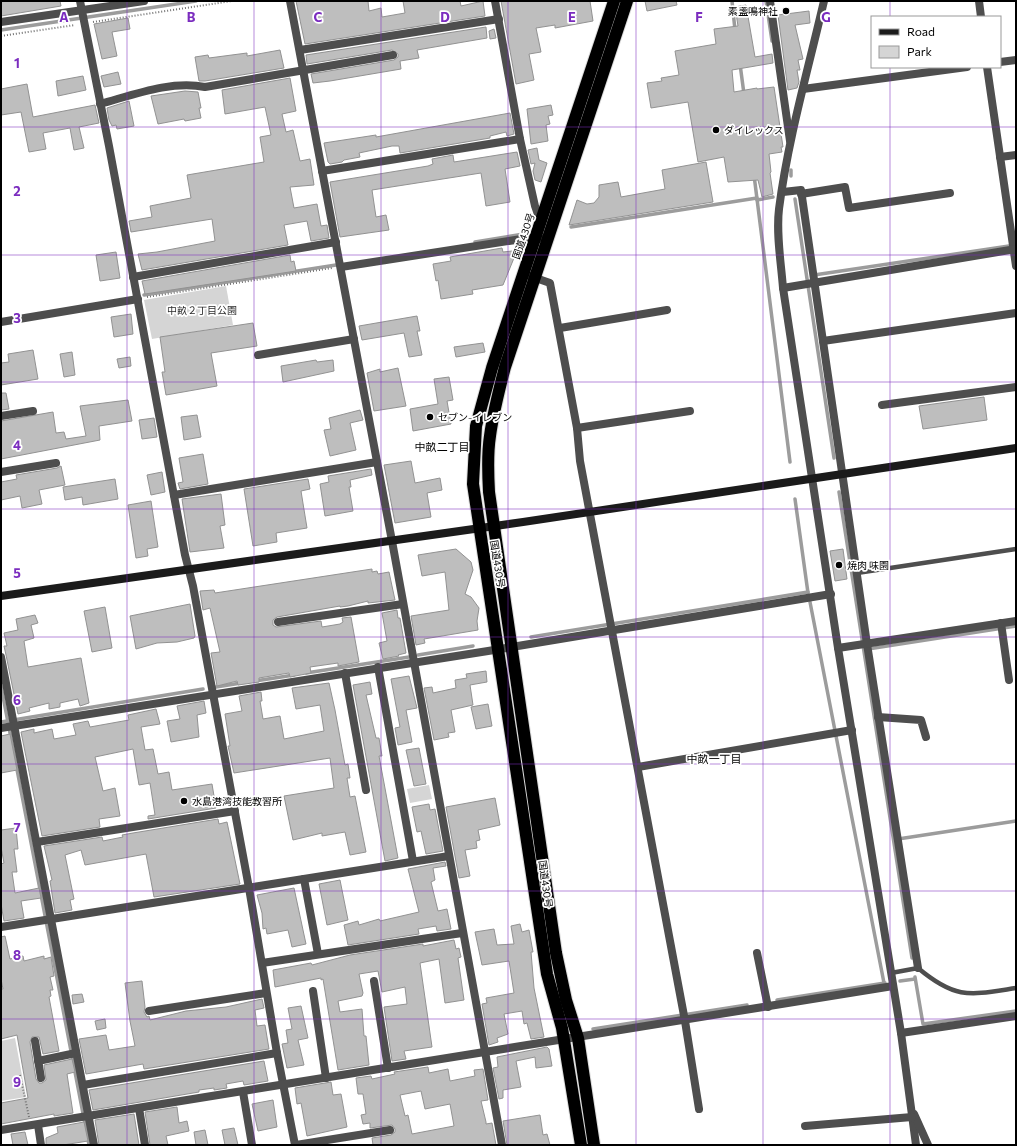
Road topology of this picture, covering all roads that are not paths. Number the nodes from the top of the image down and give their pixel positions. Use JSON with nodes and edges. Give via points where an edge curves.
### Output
{"nodes":[{"id":1,"x":80,"y":1,"type":"edge"},
{"id":2,"x":144,"y":1,"type":"edge"},
{"id":3,"x":290,"y":1,"type":"edge"},
{"id":4,"x":495,"y":1,"type":"edge"},
{"id":5,"x":614,"y":1,"type":"edge"},
{"id":6,"x":627,"y":1,"type":"edge"},
{"id":7,"x":770,"y":1,"type":"edge"},
{"id":8,"x":824,"y":1,"type":"edge"},
{"id":9,"x":979,"y":1,"type":"edge"},
{"id":10,"x":981,"y":16,"type":"edge"},
{"id":11,"x":83,"y":17,"type":"junction"},
{"id":12,"x":499,"y":19,"type":"junction"},
{"id":13,"x":1,"y":22,"type":"edge"},
{"id":14,"x":300,"y":50,"type":"junction"},
{"id":15,"x":393,"y":56,"type":"dead end"},
{"id":16,"x":1016,"y":60,"type":"edge"},
{"id":17,"x":1001,"y":62,"type":"edge"},
{"id":18,"x":960,"y":68,"type":"edge"},
{"id":19,"x":987,"y":68,"type":"edge"},
{"id":20,"x":304,"y":71,"type":"junction"},
{"id":21,"x":804,"y":89,"type":"junction"},
{"id":22,"x":100,"y":104,"type":"junction"},
{"id":23,"x":520,"y":139,"type":"junction"},
{"id":24,"x":790,"y":146,"type":"junction"},
{"id":25,"x":1016,"y":155,"type":"edge"},
{"id":26,"x":1000,"y":157,"type":"junction"},
{"id":27,"x":322,"y":171,"type":"junction"},
{"id":28,"x":783,"y":192,"type":"junction"},
{"id":29,"x":950,"y":193,"type":"dead end"},
{"id":30,"x":801,"y":194,"type":"junction"},
{"id":31,"x":540,"y":222,"type":"junction"},
{"id":32,"x":549,"y":236,"type":"junction"},
{"id":33,"x":535,"y":237,"type":"junction"},
{"id":34,"x":336,"y":242,"type":"junction"},
{"id":35,"x":1015,"y":249,"type":"edge"},
{"id":36,"x":1016,"y":266,"type":"edge"},
{"id":37,"x":341,"y":267,"type":"junction"},
{"id":38,"x":523,"y":273,"type":"junction"},
{"id":39,"x":133,"y":277,"type":"junction"},
{"id":40,"x":535,"y":277,"type":"junction"},
{"id":41,"x":811,"y":280,"type":"junction"},
{"id":42,"x":783,"y":288,"type":"junction"},
{"id":43,"x":138,"y":299,"type":"junction"},
{"id":44,"x":667,"y":310,"type":"dead end"},
{"id":45,"x":1016,"y":313,"type":"edge"},
{"id":46,"x":1,"y":322,"type":"edge"},
{"id":47,"x":560,"y":328,"type":"junction"},
{"id":48,"x":354,"y":339,"type":"junction"},
{"id":49,"x":823,"y":341,"type":"junction"},
{"id":50,"x":258,"y":355,"type":"dead end"},
{"id":51,"x":1016,"y":387,"type":"edge"},
{"id":52,"x":882,"y":405,"type":"dead end"},
{"id":53,"x":33,"y":411,"type":"dead end"},
{"id":54,"x":690,"y":411,"type":"dead end"},
{"id":55,"x":1,"y":416,"type":"edge"},
{"id":56,"x":577,"y":428,"type":"junction"},
{"id":57,"x":1016,"y":448,"type":"edge"},
{"id":58,"x":377,"y":462,"type":"junction"},
{"id":59,"x":56,"y":463,"type":"dead end"},
{"id":60,"x":1,"y":472,"type":"edge"},
{"id":61,"x":841,"y":475,"type":"junction"},
{"id":62,"x":812,"y":479,"type":"junction"},
{"id":63,"x":174,"y":495,"type":"junction"},
{"id":64,"x":590,"y":512,"type":"junction"},
{"id":65,"x":495,"y":526,"type":"junction"},
{"id":66,"x":480,"y":528,"type":"junction"},
{"id":67,"x":392,"y":541,"type":"junction"},
{"id":68,"x":1016,"y":549,"type":"edge"},
{"id":69,"x":189,"y":570,"type":"junction"},
{"id":70,"x":857,"y":573,"type":"junction"},
{"id":71,"x":831,"y":594,"type":"junction"},
{"id":72,"x":1,"y":596,"type":"edge"},
{"id":73,"x":403,"y":604,"type":"junction"},
{"id":74,"x":1016,"y":621,"type":"edge"},
{"id":75,"x":278,"y":622,"type":"dead end"},
{"id":76,"x":611,"y":626,"type":"junction"},
{"id":77,"x":1002,"y":626,"type":"junction"},
{"id":78,"x":512,"y":646,"type":"junction"},
{"id":79,"x":865,"y":646,"type":"junction"},
{"id":80,"x":499,"y":648,"type":"junction"},
{"id":81,"x":838,"y":648,"type":"junction"},
{"id":82,"x":1,"y":657,"type":"edge"},
{"id":83,"x":413,"y":662,"type":"junction"},
{"id":84,"x":378,"y":668,"type":"junction"},
{"id":85,"x":345,"y":673,"type":"junction"},
{"id":86,"x":1009,"y":680,"type":"dead end"},
{"id":87,"x":213,"y":694,"type":"junction"},
{"id":88,"x":878,"y":717,"type":"junction"},
{"id":89,"x":10,"y":724,"type":"edge"},
{"id":90,"x":852,"y":730,"type":"junction"},
{"id":91,"x":926,"y":737,"type":"dead end"},
{"id":92,"x":638,"y":767,"type":"junction"},
{"id":93,"x":366,"y":790,"type":"dead end"},
{"id":94,"x":235,"y":811,"type":"junction"},
{"id":95,"x":37,"y":842,"type":"junction"},
{"id":96,"x":449,"y":856,"type":"junction"},
{"id":97,"x":413,"y":861,"type":"junction"},
{"id":98,"x":304,"y":879,"type":"junction"},
{"id":99,"x":249,"y":888,"type":"junction"},
{"id":100,"x":47,"y":919,"type":"junction"},
{"id":101,"x":1,"y":927,"type":"edge"},
{"id":102,"x":462,"y":933,"type":"junction"},
{"id":103,"x":758,"y":953,"type":"dead end"},
{"id":104,"x":318,"y":954,"type":"junction"},
{"id":105,"x":262,"y":963,"type":"junction"},
{"id":106,"x":918,"y":968,"type":"junction"},
{"id":107,"x":891,"y":973,"type":"junction"},
{"id":108,"x":374,"y":981,"type":"dead end"},
{"id":109,"x":893,"y":986,"type":"junction"},
{"id":110,"x":1016,"y":988,"type":"edge"},
{"id":111,"x":313,"y":991,"type":"dead end"},
{"id":112,"x":266,"y":993,"type":"junction"},
{"id":113,"x":768,"y":1007,"type":"junction"},
{"id":114,"x":149,"y":1011,"type":"dead end"},
{"id":115,"x":1016,"y":1016,"type":"edge"},
{"id":116,"x":684,"y":1017,"type":"junction"},
{"id":117,"x":901,"y":1033,"type":"junction"},
{"id":118,"x":578,"y":1038,"type":"junction"},
{"id":119,"x":565,"y":1040,"type":"junction"},
{"id":120,"x":35,"y":1041,"type":"dead end"},
{"id":121,"x":484,"y":1052,"type":"junction"},
{"id":122,"x":277,"y":1053,"type":"junction"},
{"id":123,"x":73,"y":1054,"type":"junction"},
{"id":124,"x":38,"y":1061,"type":"junction"},
{"id":125,"x":388,"y":1068,"type":"junction"},
{"id":126,"x":41,"y":1078,"type":"dead end"},
{"id":127,"x":326,"y":1078,"type":"junction"},
{"id":128,"x":83,"y":1085,"type":"junction"},
{"id":129,"x":282,"y":1085,"type":"junction"},
{"id":130,"x":242,"y":1092,"type":"junction"},
{"id":131,"x":139,"y":1108,"type":"junction"},
{"id":132,"x":699,"y":1109,"type":"dead end"},
{"id":133,"x":912,"y":1115,"type":"junction"},
{"id":134,"x":85,"y":1117,"type":"junction"},
{"id":135,"x":34,"y":1125,"type":"junction"},
{"id":136,"x":805,"y":1126,"type":"dead end"},
{"id":137,"x":1,"y":1130,"type":"edge"},
{"id":138,"x":390,"y":1130,"type":"dead end"},
{"id":139,"x":41,"y":1145,"type":"edge"},
{"id":140,"x":94,"y":1145,"type":"edge"},
{"id":141,"x":146,"y":1145,"type":"edge"},
{"id":142,"x":252,"y":1145,"type":"edge"},
{"id":143,"x":296,"y":1145,"type":"edge"},
{"id":144,"x":502,"y":1145,"type":"edge"},
{"id":145,"x":581,"y":1145,"type":"edge"},
{"id":146,"x":594,"y":1145,"type":"edge"},
{"id":147,"x":916,"y":1145,"type":"edge"},
{"id":148,"x":928,"y":1145,"type":"edge"}],
"edges":[{"from":1,"to":11,"type":"street"},
{"from":2,"to":11,"type":"street"},
{"from":3,"to":14,"type":"street"},
{"from":4,"to":12,"type":"street"},
{"from":5,"to":31,"type":"highway","name":"国道430号"},
{"from":6,"to":32,"type":"highway","name":"国道430号"},
{"from":7,"to":24,"type":"street"},
{"from":8,"to":21,"type":"street"},
{"from":9,"to":10,"type":"street"},
{"from":11,"to":13,"type":"street"},
{"from":11,"to":22,"type":"street"},
{"from":12,"to":14,"type":"street"},
{"from":12,"to":23,"type":"street"},
{"from":14,"to":20,"type":"street"},
{"from":15,"to":20,"type":"street"},
{"from":16,"to":17,"type":"street"},
{"from":18,"to":21,"type":"street"},
{"from":19,"to":26,"type":"street"},
{"from":20,"to":22,"type":"street","via":[[205,87],[192,84],[151,90]]},
{"from":20,"to":27,"type":"street"},
{"from":21,"to":24,"type":"street"},
{"from":22,"to":39,"type":"street"},
{"from":23,"to":27,"type":"street"},
{"from":23,"to":31,"type":"street"},
{"from":24,"to":28,"type":"street"},
{"from":25,"to":26,"type":"street"},
{"from":26,"to":35,"type":"street"},
{"from":27,"to":34,"type":"street"},
{"from":28,"to":30,"type":"street","via":[[801,190]]},
{"from":28,"to":42,"type":"street","via":[[779,209]]},
{"from":29,"to":30,"type":"street","via":[[849,208],[846,187]]},
{"from":30,"to":41,"type":"street"},
{"from":31,"to":32,"type":"street"},
{"from":31,"to":33,"type":"highway","name":"国道430号"},
{"from":32,"to":33,"type":"street"},
{"from":32,"to":40,"type":"highway","name":"国道430号"},
{"from":33,"to":37,"type":"street"},
{"from":33,"to":38,"type":"highway","name":"国道430号"},
{"from":34,"to":37,"type":"street"},
{"from":34,"to":39,"type":"street"},
{"from":35,"to":36,"type":"street"},
{"from":35,"to":41,"type":"street"},
{"from":37,"to":48,"type":"street"},
{"from":38,"to":40,"type":"street"},
{"from":38,"to":66,"type":"highway","name":"国道430号","via":[[476,426],[473,484]]},
{"from":39,"to":43,"type":"street"},
{"from":40,"to":47,"type":"street","via":[[550,282]]},
{"from":40,"to":65,"type":"highway","name":"国道430号","via":[[505,367],[489,438],[489,492]]},
{"from":41,"to":42,"type":"street"},
{"from":41,"to":49,"type":"street"},
{"from":42,"to":62,"type":"street"},
{"from":43,"to":46,"type":"street"},
{"from":43,"to":63,"type":"street"},
{"from":44,"to":47,"type":"street"},
{"from":45,"to":49,"type":"street"},
{"from":47,"to":56,"type":"street"},
{"from":48,"to":50,"type":"street"},
{"from":48,"to":58,"type":"street"},
{"from":49,"to":61,"type":"street"},
{"from":51,"to":52,"type":"street"},
{"from":53,"to":55,"type":"street"},
{"from":54,"to":56,"type":"street"},
{"from":56,"to":64,"type":"street","via":[[580,461]]},
{"from":57,"to":61,"type":"street"},
{"from":58,"to":63,"type":"street"},
{"from":58,"to":67,"type":"street"},
{"from":59,"to":60,"type":"street"},
{"from":61,"to":62,"type":"street"},
{"from":61,"to":70,"type":"street"},
{"from":62,"to":64,"type":"street"},
{"from":62,"to":71,"type":"street"},
{"from":63,"to":69,"type":"street"},
{"from":64,"to":65,"type":"street"},
{"from":64,"to":76,"type":"street"},
{"from":65,"to":66,"type":"street"},
{"from":65,"to":78,"type":"highway","name":"国道430号"},
{"from":66,"to":67,"type":"street"},
{"from":66,"to":80,"type":"highway","name":"国道430号"},
{"from":67,"to":69,"type":"street"},
{"from":67,"to":73,"type":"street"},
{"from":68,"to":70,"type":"lane"},
{"from":69,"to":72,"type":"street"},
{"from":69,"to":87,"type":"street"},
{"from":70,"to":79,"type":"street"},
{"from":71,"to":76,"type":"street"},
{"from":71,"to":81,"type":"street"},
{"from":73,"to":75,"type":"street"},
{"from":73,"to":83,"type":"street"},
{"from":74,"to":77,"type":"street"},
{"from":76,"to":78,"type":"street"},
{"from":76,"to":92,"type":"street"},
{"from":77,"to":79,"type":"street"},
{"from":77,"to":86,"type":"street"},
{"from":78,"to":80,"type":"street"},
{"from":78,"to":118,"type":"highway","name":"国道430号","via":[[556,953],[566,1000]]},
{"from":79,"to":81,"type":"street"},
{"from":79,"to":88,"type":"street"},
{"from":80,"to":83,"type":"street"},
{"from":80,"to":119,"type":"highway","name":"国道430号","via":[[547,974]]},
{"from":81,"to":90,"type":"street"},
{"from":82,"to":89,"type":"street"},
{"from":83,"to":84,"type":"street"},
{"from":83,"to":96,"type":"street"},
{"from":84,"to":85,"type":"street"},
{"from":84,"to":97,"type":"street"},
{"from":85,"to":87,"type":"street"},
{"from":85,"to":93,"type":"street"},
{"from":87,"to":89,"type":"street"},
{"from":87,"to":94,"type":"street"},
{"from":88,"to":91,"type":"street","via":[[921,720]]},
{"from":88,"to":106,"type":"street"},
{"from":89,"to":95,"type":"street"},
{"from":90,"to":92,"type":"street"},
{"from":90,"to":107,"type":"street"},
{"from":92,"to":116,"type":"street"},
{"from":94,"to":95,"type":"street"},
{"from":94,"to":99,"type":"street"},
{"from":95,"to":100,"type":"street"},
{"from":96,"to":97,"type":"street"},
{"from":96,"to":102,"type":"street"},
{"from":97,"to":98,"type":"street"},
{"from":98,"to":99,"type":"street"},
{"from":98,"to":104,"type":"street"},
{"from":99,"to":100,"type":"street"},
{"from":99,"to":105,"type":"street"},
{"from":100,"to":101,"type":"street"},
{"from":100,"to":123,"type":"street"},
{"from":102,"to":104,"type":"street"},
{"from":102,"to":121,"type":"street"},
{"from":103,"to":113,"type":"street"},
{"from":104,"to":105,"type":"street"},
{"from":105,"to":112,"type":"street"},
{"from":106,"to":107,"type":"lane"},
{"from":106,"to":110,"type":"lane","via":[[946,988],[966,994]]},
{"from":107,"to":109,"type":"street"},
{"from":108,"to":125,"type":"street"},
{"from":109,"to":113,"type":"street"},
{"from":109,"to":117,"type":"street"},
{"from":111,"to":127,"type":"street"},
{"from":112,"to":114,"type":"street"},
{"from":112,"to":122,"type":"street"},
{"from":113,"to":116,"type":"street"},
{"from":115,"to":117,"type":"street"},
{"from":116,"to":118,"type":"street"},
{"from":116,"to":132,"type":"street"},
{"from":117,"to":133,"type":"street"},
{"from":118,"to":119,"type":"street"},
{"from":118,"to":146,"type":"highway","name":"国道430号"},
{"from":119,"to":121,"type":"street"},
{"from":119,"to":145,"type":"highway","name":"国道430号"},
{"from":120,"to":124,"type":"street"},
{"from":121,"to":125,"type":"street"},
{"from":121,"to":144,"type":"street"},
{"from":122,"to":128,"type":"street"},
{"from":122,"to":129,"type":"street"},
{"from":123,"to":124,"type":"street"},
{"from":123,"to":128,"type":"street"},
{"from":124,"to":126,"type":"street"},
{"from":125,"to":127,"type":"street"},
{"from":127,"to":129,"type":"street"},
{"from":128,"to":134,"type":"street"},
{"from":129,"to":130,"type":"street"},
{"from":129,"to":143,"type":"street"},
{"from":130,"to":131,"type":"street"},
{"from":130,"to":142,"type":"street"},
{"from":131,"to":134,"type":"street"},
{"from":131,"to":141,"type":"street"},
{"from":133,"to":136,"type":"street"},
{"from":133,"to":147,"type":"street"},
{"from":133,"to":148,"type":"street"},
{"from":134,"to":135,"type":"street"},
{"from":134,"to":140,"type":"street"},
{"from":135,"to":137,"type":"street"},
{"from":135,"to":139,"type":"street"},
{"from":138,"to":143,"type":"street"}]}
